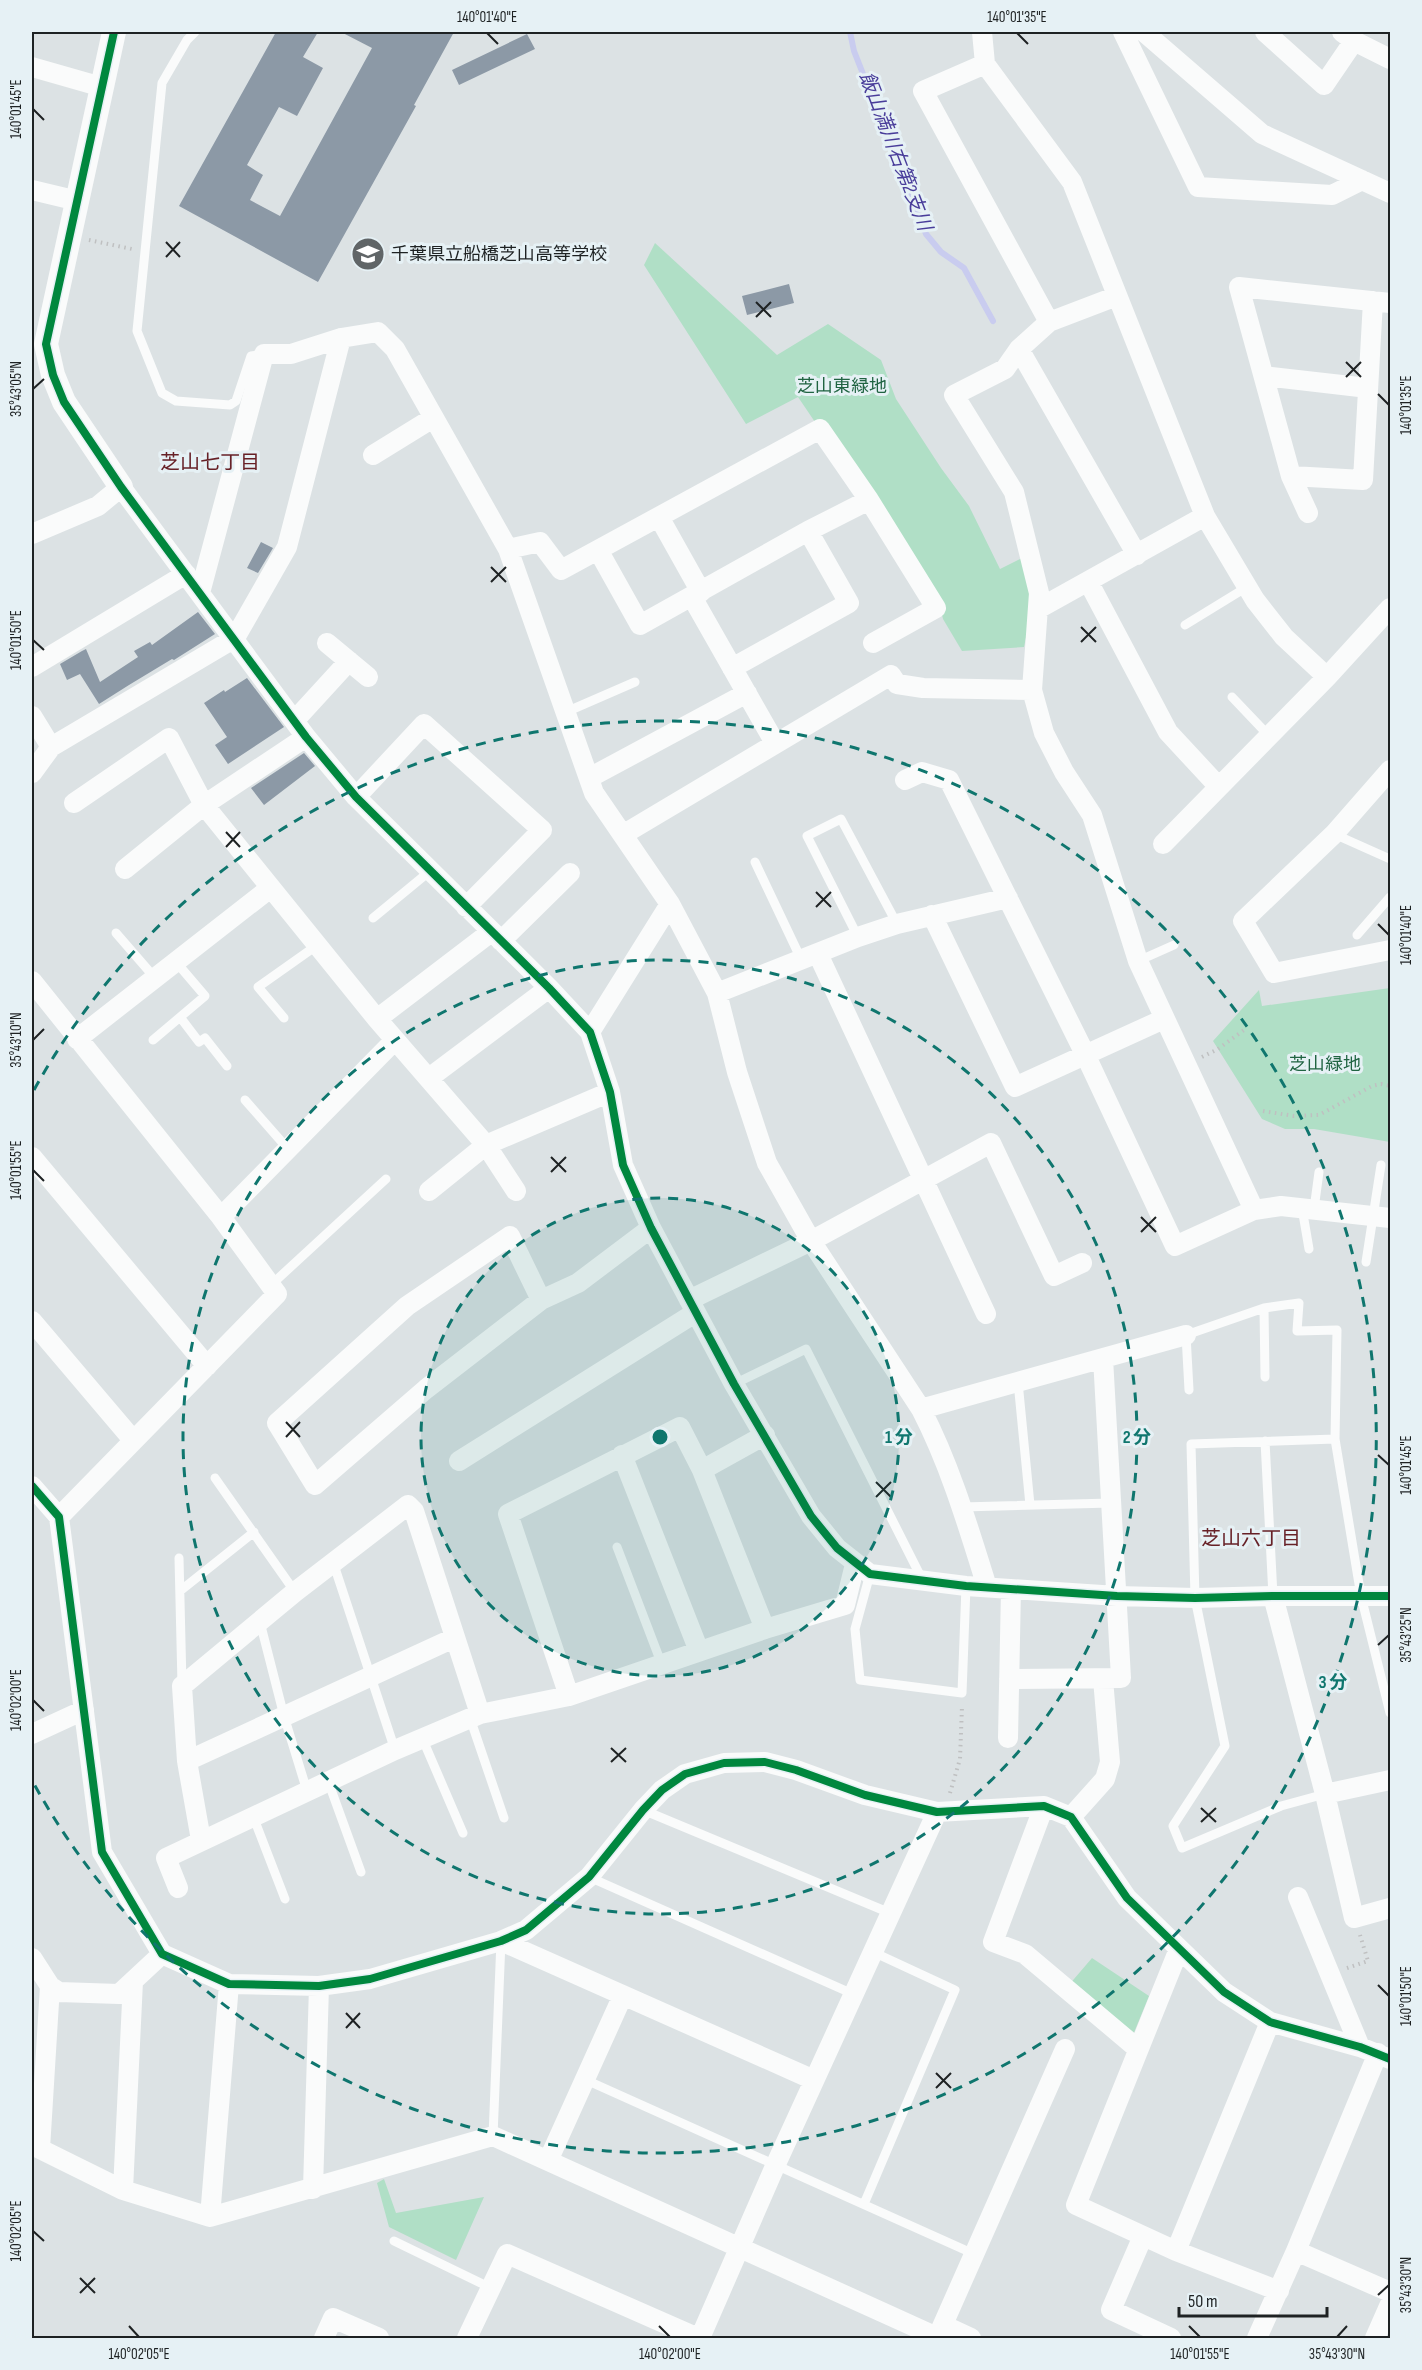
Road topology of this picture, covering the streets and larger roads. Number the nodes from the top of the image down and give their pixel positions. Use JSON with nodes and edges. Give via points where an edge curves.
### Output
{"nodes":[{"id":1,"x":114,"y":32,"type":"edge"},
{"id":2,"x":982,"y":32,"type":"edge"},
{"id":3,"x":1123,"y":32,"type":"edge"},
{"id":4,"x":1144,"y":32,"type":"edge"},
{"id":5,"x":1265,"y":32,"type":"edge"},
{"id":6,"x":1348,"y":36,"type":"edge"},
{"id":7,"x":1390,"y":59,"type":"edge"},
{"id":8,"x":984,"y":64,"type":"junction"},
{"id":9,"x":32,"y":67,"type":"edge"},
{"id":10,"x":102,"y":87,"type":"junction"},
{"id":11,"x":1362,"y":180,"type":"junction"},
{"id":12,"x":32,"y":190,"type":"edge"},
{"id":13,"x":1390,"y":193,"type":"edge"},
{"id":14,"x":78,"y":201,"type":"junction"},
{"id":15,"x":1117,"y":296,"type":"junction"},
{"id":16,"x":1382,"y":302,"type":"edge"},
{"id":17,"x":1049,"y":322,"type":"junction"},
{"id":18,"x":341,"y":338,"type":"junction"},
{"id":19,"x":39,"y":345,"type":"edge"},
{"id":20,"x":1019,"y":349,"type":"junction"},
{"id":21,"x":1264,"y":376,"type":"junction"},
{"id":22,"x":1368,"y":388,"type":"junction"},
{"id":23,"x":434,"y":418,"type":"junction"},
{"id":24,"x":373,"y":455,"type":"dead end"},
{"id":25,"x":1291,"y":476,"type":"junction"},
{"id":26,"x":121,"y":487,"type":"junction"},
{"id":27,"x":869,"y":500,"type":"junction"},
{"id":28,"x":1308,"y":513,"type":"dead end"},
{"id":29,"x":1205,"y":516,"type":"junction"},
{"id":30,"x":659,"y":517,"type":"junction"},
{"id":31,"x":808,"y":531,"type":"junction"},
{"id":32,"x":32,"y":534,"type":"edge"},
{"id":33,"x":508,"y":549,"type":"junction"},
{"id":34,"x":598,"y":550,"type":"junction"},
{"id":35,"x":1137,"y":555,"type":"junction"},
{"id":36,"x":186,"y":574,"type":"junction"},
{"id":37,"x":1089,"y":583,"type":"junction"},
{"id":38,"x":200,"y":593,"type":"junction"},
{"id":39,"x":697,"y":595,"type":"junction"},
{"id":40,"x":1038,"y":609,"type":"junction"},
{"id":41,"x":1388,"y":615,"type":"edge"},
{"id":42,"x":235,"y":638,"type":"junction"},
{"id":43,"x":327,"y":643,"type":"dead end"},
{"id":44,"x":873,"y":643,"type":"dead end"},
{"id":45,"x":349,"y":661,"type":"junction"},
{"id":46,"x":32,"y":667,"type":"edge"},
{"id":47,"x":732,"y":668,"type":"junction"},
{"id":48,"x":368,"y":677,"type":"dead end"},
{"id":49,"x":1327,"y":677,"type":"junction"},
{"id":50,"x":1032,"y":690,"type":"junction"},
{"id":51,"x":747,"y":693,"type":"junction"},
{"id":52,"x":32,"y":716,"type":"edge"},
{"id":53,"x":295,"y":720,"type":"junction"},
{"id":54,"x":306,"y":737,"type":"junction"},
{"id":55,"x":776,"y":743,"type":"junction"},
{"id":56,"x":51,"y":747,"type":"junction"},
{"id":57,"x":1390,"y":770,"type":"edge"},
{"id":58,"x":32,"y":773,"type":"edge"},
{"id":59,"x":589,"y":778,"type":"junction"},
{"id":60,"x":905,"y":780,"type":"dead end"},
{"id":61,"x":1219,"y":787,"type":"junction"},
{"id":62,"x":356,"y":796,"type":"junction"},
{"id":63,"x":74,"y":803,"type":"dead end"},
{"id":64,"x":204,"y":806,"type":"junction"},
{"id":65,"x":624,"y":834,"type":"junction"},
{"id":66,"x":1163,"y":844,"type":"dead end"},
{"id":67,"x":125,"y":869,"type":"dead end"},
{"id":68,"x":570,"y":873,"type":"dead end"},
{"id":69,"x":269,"y":889,"type":"junction"},
{"id":70,"x":1008,"y":898,"type":"junction"},
{"id":71,"x":670,"y":904,"type":"junction"},
{"id":72,"x":466,"y":907,"type":"junction"},
{"id":73,"x":932,"y":915,"type":"junction"},
{"id":74,"x":496,"y":937,"type":"junction"},
{"id":75,"x":1390,"y":950,"type":"edge"},
{"id":76,"x":809,"y":956,"type":"junction"},
{"id":77,"x":32,"y":981,"type":"edge"},
{"id":78,"x":549,"y":988,"type":"junction"},
{"id":79,"x":717,"y":993,"type":"junction"},
{"id":80,"x":1164,"y":1018,"type":"junction"},
{"id":81,"x":377,"y":1019,"type":"junction"},
{"id":82,"x":590,"y":1032,"type":"junction"},
{"id":83,"x":77,"y":1039,"type":"junction"},
{"id":84,"x":395,"y":1040,"type":"junction"},
{"id":85,"x":1085,"y":1054,"type":"junction"},
{"id":86,"x":429,"y":1078,"type":"junction"},
{"id":87,"x":610,"y":1092,"type":"junction"},
{"id":88,"x":486,"y":1145,"type":"junction"},
{"id":89,"x":32,"y":1157,"type":"edge"},
{"id":90,"x":923,"y":1179,"type":"junction"},
{"id":91,"x":429,"y":1191,"type":"dead end"},
{"id":92,"x":516,"y":1191,"type":"dead end"},
{"id":93,"x":1254,"y":1210,"type":"junction"},
{"id":94,"x":221,"y":1217,"type":"junction"},
{"id":95,"x":1382,"y":1217,"type":"edge"},
{"id":96,"x":651,"y":1228,"type":"junction"},
{"id":97,"x":811,"y":1241,"type":"junction"},
{"id":98,"x":1082,"y":1263,"type":"dead end"},
{"id":99,"x":542,"y":1300,"type":"junction"},
{"id":100,"x":692,"y":1306,"type":"junction"},
{"id":101,"x":986,"y":1314,"type":"dead end"},
{"id":102,"x":32,"y":1321,"type":"edge"},
{"id":103,"x":1186,"y":1335,"type":"road end"},
{"id":104,"x":1103,"y":1358,"type":"junction"},
{"id":105,"x":207,"y":1366,"type":"junction"},
{"id":106,"x":921,"y":1409,"type":"junction"},
{"id":107,"x":765,"y":1435,"type":"junction"},
{"id":108,"x":133,"y":1440,"type":"junction"},
{"id":109,"x":622,"y":1455,"type":"junction"},
{"id":110,"x":459,"y":1461,"type":"dead end"},
{"id":111,"x":702,"y":1470,"type":"junction"},
{"id":112,"x":32,"y":1486,"type":"edge"},
{"id":113,"x":59,"y":1517,"type":"junction"},
{"id":114,"x":863,"y":1569,"type":"junction"},
{"id":115,"x":987,"y":1587,"type":"junction"},
{"id":116,"x":1011,"y":1589,"type":"junction"},
{"id":117,"x":1117,"y":1596,"type":"junction"},
{"id":118,"x":1273,"y":1596,"type":"junction"},
{"id":119,"x":1390,"y":1596,"type":"edge"},
{"id":120,"x":765,"y":1629,"type":"junction"},
{"id":121,"x":454,"y":1638,"type":"junction"},
{"id":122,"x":699,"y":1651,"type":"junction"},
{"id":123,"x":1009,"y":1679,"type":"junction"},
{"id":124,"x":1103,"y":1679,"type":"junction"},
{"id":125,"x":569,"y":1696,"type":"junction"},
{"id":126,"x":84,"y":1710,"type":"junction"},
{"id":127,"x":475,"y":1716,"type":"junction"},
{"id":128,"x":32,"y":1734,"type":"edge"},
{"id":129,"x":1008,"y":1738,"type":"dead end"},
{"id":130,"x":187,"y":1761,"type":"junction"},
{"id":131,"x":1390,"y":1780,"type":"edge"},
{"id":132,"x":1325,"y":1794,"type":"junction"},
{"id":133,"x":1044,"y":1806,"type":"junction"},
{"id":134,"x":941,"y":1812,"type":"junction"},
{"id":135,"x":1071,"y":1817,"type":"junction"},
{"id":136,"x":201,"y":1840,"type":"junction"},
{"id":137,"x":178,"y":1888,"type":"dead end"},
{"id":138,"x":1298,"y":1897,"type":"dead end"},
{"id":139,"x":1390,"y":1908,"type":"edge"},
{"id":140,"x":501,"y":1941,"type":"junction"},
{"id":141,"x":1179,"y":1949,"type":"junction"},
{"id":142,"x":162,"y":1954,"type":"junction"},
{"id":143,"x":32,"y":1958,"type":"edge"},
{"id":144,"x":133,"y":1981,"type":"junction"},
{"id":145,"x":229,"y":1984,"type":"junction"},
{"id":146,"x":50,"y":1986,"type":"junction"},
{"id":147,"x":319,"y":1986,"type":"junction"},
{"id":148,"x":623,"y":1995,"type":"junction"},
{"id":149,"x":1270,"y":2022,"type":"junction"},
{"id":150,"x":1065,"y":2049,"type":"dead end"},
{"id":151,"x":1138,"y":2049,"type":"junction"},
{"id":152,"x":1376,"y":2053,"type":"edge"},
{"id":153,"x":814,"y":2080,"type":"junction"},
{"id":154,"x":36,"y":2147,"type":"edge"},
{"id":155,"x":548,"y":2161,"type":"junction"},
{"id":156,"x":313,"y":2189,"type":"junction"},
{"id":157,"x":123,"y":2190,"type":"junction"},
{"id":158,"x":210,"y":2217,"type":"junction"},
{"id":159,"x":1143,"y":2236,"type":"junction"},
{"id":160,"x":739,"y":2249,"type":"junction"},
{"id":161,"x":1176,"y":2251,"type":"junction"},
{"id":162,"x":1296,"y":2251,"type":"junction"},
{"id":163,"x":1279,"y":2291,"type":"junction"},
{"id":164,"x":1390,"y":2292,"type":"edge"},
{"id":165,"x":1390,"y":2304,"type":"edge"},
{"id":166,"x":939,"y":2334,"type":"edge"},
{"id":167,"x":324,"y":2338,"type":"edge"},
{"id":168,"x":379,"y":2338,"type":"edge"},
{"id":169,"x":467,"y":2338,"type":"edge"},
{"id":170,"x":699,"y":2338,"type":"edge"},
{"id":171,"x":971,"y":2338,"type":"edge"},
{"id":172,"x":1172,"y":2338,"type":"edge"},
{"id":173,"x":1257,"y":2338,"type":"edge"},
{"id":174,"x":1375,"y":2338,"type":"edge"}],
"edges":[{"from":1,"to":10,"type":"street"},
{"from":2,"to":8,"type":"street"},
{"from":3,"to":11,"type":"street","via":[[1198,187],[1332,195]]},
{"from":4,"to":11,"type":"street","via":[[1263,134]]},
{"from":5,"to":6,"type":"street","via":[[1324,85]]},
{"from":6,"to":7,"type":"street"},
{"from":8,"to":15,"type":"street","via":[[1072,182]]},
{"from":8,"to":17,"type":"street","via":[[923,91]]},
{"from":9,"to":10,"type":"street"},
{"from":10,"to":14,"type":"street"},
{"from":11,"to":13,"type":"street"},
{"from":12,"to":14,"type":"street"},
{"from":14,"to":19,"type":"street"},
{"from":15,"to":17,"type":"street"},
{"from":15,"to":29,"type":"street"},
{"from":16,"to":21,"type":"street","via":[[1239,287]]},
{"from":16,"to":22,"type":"street"},
{"from":17,"to":20,"type":"street"},
{"from":18,"to":23,"type":"street","via":[[378,332],[395,349]]},
{"from":18,"to":38,"type":"street","via":[[291,354],[264,354]]},
{"from":18,"to":42,"type":"street","via":[[287,547]]},
{"from":19,"to":26,"type":"street","via":[[64,402]]},
{"from":20,"to":35,"type":"street"},
{"from":20,"to":40,"type":"street","via":[[1005,369],[954,395],[1014,492],[1039,593]]},
{"from":21,"to":22,"type":"street"},
{"from":21,"to":25,"type":"street"},
{"from":22,"to":25,"type":"street","via":[[1363,480]]},
{"from":23,"to":24,"type":"street"},
{"from":23,"to":33,"type":"street"},
{"from":25,"to":28,"type":"street"},
{"from":26,"to":32,"type":"street","via":[[98,506]]},
{"from":26,"to":36,"type":"street"},
{"from":27,"to":30,"type":"street","via":[[820,429]]},
{"from":27,"to":31,"type":"street"},
{"from":27,"to":44,"type":"street","via":[[936,608]]},
{"from":29,"to":35,"type":"street"},
{"from":29,"to":49,"type":"street","via":[[1255,600],[1284,637]]},
{"from":30,"to":34,"type":"street"},
{"from":30,"to":39,"type":"street"},
{"from":31,"to":39,"type":"street"},
{"from":31,"to":47,"type":"street","via":[[849,603]]},
{"from":33,"to":34,"type":"street","via":[[540,542],[561,570]]},
{"from":33,"to":59,"type":"street"},
{"from":34,"to":39,"type":"street","via":[[640,626]]},
{"from":35,"to":37,"type":"street"},
{"from":36,"to":38,"type":"street"},
{"from":36,"to":46,"type":"street"},
{"from":37,"to":40,"type":"street"},
{"from":37,"to":61,"type":"street","via":[[1168,732]]},
{"from":38,"to":42,"type":"street"},
{"from":39,"to":47,"type":"street"},
{"from":40,"to":50,"type":"street"},
{"from":41,"to":49,"type":"street"},
{"from":42,"to":53,"type":"street"},
{"from":42,"to":56,"type":"street"},
{"from":43,"to":45,"type":"street"},
{"from":45,"to":48,"type":"street"},
{"from":45,"to":53,"type":"street"},
{"from":47,"to":51,"type":"street"},
{"from":49,"to":61,"type":"street"},
{"from":50,"to":55,"type":"street","via":[[922,688],[897,684],[891,675]]},
{"from":50,"to":80,"type":"street","via":[[1044,733],[1092,815],[1138,961]]},
{"from":51,"to":55,"type":"street"},
{"from":51,"to":59,"type":"street"},
{"from":52,"to":56,"type":"street"},
{"from":53,"to":54,"type":"street"},
{"from":54,"to":62,"type":"street"},
{"from":54,"to":64,"type":"street"},
{"from":55,"to":65,"type":"street"},
{"from":56,"to":58,"type":"street"},
{"from":57,"to":75,"type":"street","via":[[1334,834],[1243,921],[1274,973]]},
{"from":59,"to":65,"type":"street","via":[[594,793]]},
{"from":60,"to":70,"type":"street","via":[[922,772],[949,780]]},
{"from":61,"to":66,"type":"street"},
{"from":62,"to":72,"type":"street"},
{"from":62,"to":72,"type":"street","via":[[424,724],[542,830]]},
{"from":63,"to":64,"type":"street","via":[[169,738]]},
{"from":64,"to":67,"type":"street"},
{"from":64,"to":69,"type":"street"},
{"from":65,"to":71,"type":"street"},
{"from":68,"to":74,"type":"street"},
{"from":69,"to":81,"type":"street"},
{"from":69,"to":83,"type":"street"},
{"from":70,"to":73,"type":"street"},
{"from":70,"to":85,"type":"street"},
{"from":71,"to":79,"type":"street"},
{"from":71,"to":82,"type":"street"},
{"from":72,"to":74,"type":"street"},
{"from":73,"to":76,"type":"street"},
{"from":73,"to":85,"type":"street","via":[[1015,1087]]},
{"from":74,"to":78,"type":"street"},
{"from":74,"to":81,"type":"street"},
{"from":76,"to":79,"type":"street"},
{"from":76,"to":90,"type":"street"},
{"from":77,"to":83,"type":"street"},
{"from":78,"to":82,"type":"street"},
{"from":78,"to":86,"type":"street"},
{"from":79,"to":97,"type":"street","via":[[737,1072],[767,1163]]},
{"from":80,"to":85,"type":"street"},
{"from":80,"to":93,"type":"street"},
{"from":81,"to":84,"type":"street"},
{"from":82,"to":87,"type":"street"},
{"from":83,"to":94,"type":"street"},
{"from":84,"to":86,"type":"street"},
{"from":84,"to":94,"type":"street"},
{"from":85,"to":93,"type":"street","via":[[1174,1246]]},
{"from":86,"to":88,"type":"street"},
{"from":87,"to":88,"type":"street"},
{"from":87,"to":96,"type":"street","via":[[623,1165]]},
{"from":88,"to":91,"type":"street"},
{"from":88,"to":92,"type":"street"},
{"from":89,"to":105,"type":"street"},
{"from":90,"to":97,"type":"street"},
{"from":90,"to":98,"type":"street","via":[[991,1143],[1054,1276]]},
{"from":90,"to":101,"type":"street"},
{"from":93,"to":95,"type":"street","via":[[1281,1206]]},
{"from":94,"to":105,"type":"street","via":[[277,1294]]},
{"from":96,"to":99,"type":"street","via":[[578,1283]]},
{"from":96,"to":100,"type":"street"},
{"from":97,"to":100,"type":"street"},
{"from":97,"to":106,"type":"street"},
{"from":99,"to":99,"type":"street","via":[[426,1389],[315,1485],[277,1423],[407,1306],[510,1236]]},
{"from":100,"to":107,"type":"street"},
{"from":100,"to":110,"type":"street"},
{"from":102,"to":108,"type":"street"},
{"from":103,"to":104,"type":"street"},
{"from":104,"to":106,"type":"street"},
{"from":104,"to":117,"type":"street"},
{"from":105,"to":108,"type":"street"},
{"from":106,"to":115,"type":"street","via":[[962,1507]]},
{"from":107,"to":111,"type":"street"},
{"from":107,"to":114,"type":"street","via":[[811,1516],[837,1548]]},
{"from":108,"to":113,"type":"street"},
{"from":109,"to":111,"type":"street","via":[[680,1427]]},
{"from":109,"to":122,"type":"street"},
{"from":109,"to":125,"type":"street","via":[[508,1514]]},
{"from":111,"to":120,"type":"street"},
{"from":112,"to":113,"type":"street"},
{"from":113,"to":126,"type":"street"},
{"from":114,"to":115,"type":"street","via":[[923,1581]]},
{"from":114,"to":120,"type":"street","via":[[845,1605]]},
{"from":115,"to":116,"type":"street"},
{"from":116,"to":117,"type":"street"},
{"from":116,"to":123,"type":"street"},
{"from":117,"to":118,"type":"street"},
{"from":117,"to":124,"type":"street","via":[[1121,1678]]},
{"from":118,"to":119,"type":"street"},
{"from":118,"to":132,"type":"street"},
{"from":120,"to":122,"type":"street"},
{"from":121,"to":127,"type":"street"},
{"from":121,"to":130,"type":"street"},
{"from":121,"to":130,"type":"street","via":[[414,1510],[408,1505],[182,1686]]},
{"from":122,"to":125,"type":"street"},
{"from":123,"to":124,"type":"street"},
{"from":123,"to":129,"type":"street"},
{"from":124,"to":135,"type":"street","via":[[1110,1762],[1105,1779]]},
{"from":125,"to":127,"type":"street"},
{"from":126,"to":128,"type":"street"},
{"from":126,"to":142,"type":"street","via":[[102,1852]]},
{"from":127,"to":136,"type":"street"},
{"from":130,"to":136,"type":"street"},
{"from":131,"to":132,"type":"street"},
{"from":132,"to":139,"type":"street","via":[[1354,1918]]},
{"from":133,"to":134,"type":"street"},
{"from":133,"to":135,"type":"street"},
{"from":133,"to":151,"type":"street","via":[[993,1942],[1025,1954]]},
{"from":134,"to":140,"type":"street","via":[[865,1795],[765,1762],[724,1763],[685,1774],[643,1810],[589,1877],[526,1930]]},
{"from":134,"to":153,"type":"street"},
{"from":135,"to":141,"type":"street","via":[[1127,1898]]},
{"from":136,"to":137,"type":"street","via":[[166,1858]]},
{"from":138,"to":152,"type":"street"},
{"from":140,"to":147,"type":"street","via":[[370,1979]]},
{"from":140,"to":148,"type":"street"},
{"from":141,"to":149,"type":"street","via":[[1224,1992]]},
{"from":141,"to":151,"type":"street"},
{"from":142,"to":144,"type":"street"},
{"from":142,"to":145,"type":"street"},
{"from":143,"to":146,"type":"street"},
{"from":144,"to":146,"type":"street","via":[[118,1994],[59,1992]]},
{"from":144,"to":157,"type":"street"},
{"from":145,"to":147,"type":"street"},
{"from":145,"to":158,"type":"street"},
{"from":146,"to":154,"type":"street"},
{"from":147,"to":156,"type":"street"},
{"from":148,"to":153,"type":"street"},
{"from":148,"to":155,"type":"street"},
{"from":149,"to":152,"type":"street"},
{"from":149,"to":161,"type":"street"},
{"from":150,"to":166,"type":"street"},
{"from":151,"to":159,"type":"street","via":[[1076,2205]]},
{"from":152,"to":162,"type":"street"},
{"from":153,"to":160,"type":"street"},
{"from":154,"to":157,"type":"street"},
{"from":155,"to":156,"type":"street","via":[[493,2136]]},
{"from":155,"to":160,"type":"street"},
{"from":156,"to":158,"type":"street"},
{"from":157,"to":158,"type":"street"},
{"from":159,"to":161,"type":"street"},
{"from":159,"to":172,"type":"street","via":[[1111,2310]]},
{"from":160,"to":166,"type":"street"},
{"from":160,"to":170,"type":"street"},
{"from":161,"to":163,"type":"street"},
{"from":162,"to":163,"type":"street"},
{"from":162,"to":164,"type":"street"},
{"from":163,"to":173,"type":"street"},
{"from":165,"to":174,"type":"street"},
{"from":166,"to":171,"type":"street"},
{"from":167,"to":168,"type":"street","via":[[333,2318]]},
{"from":169,"to":170,"type":"street","via":[[507,2254]]}]}
